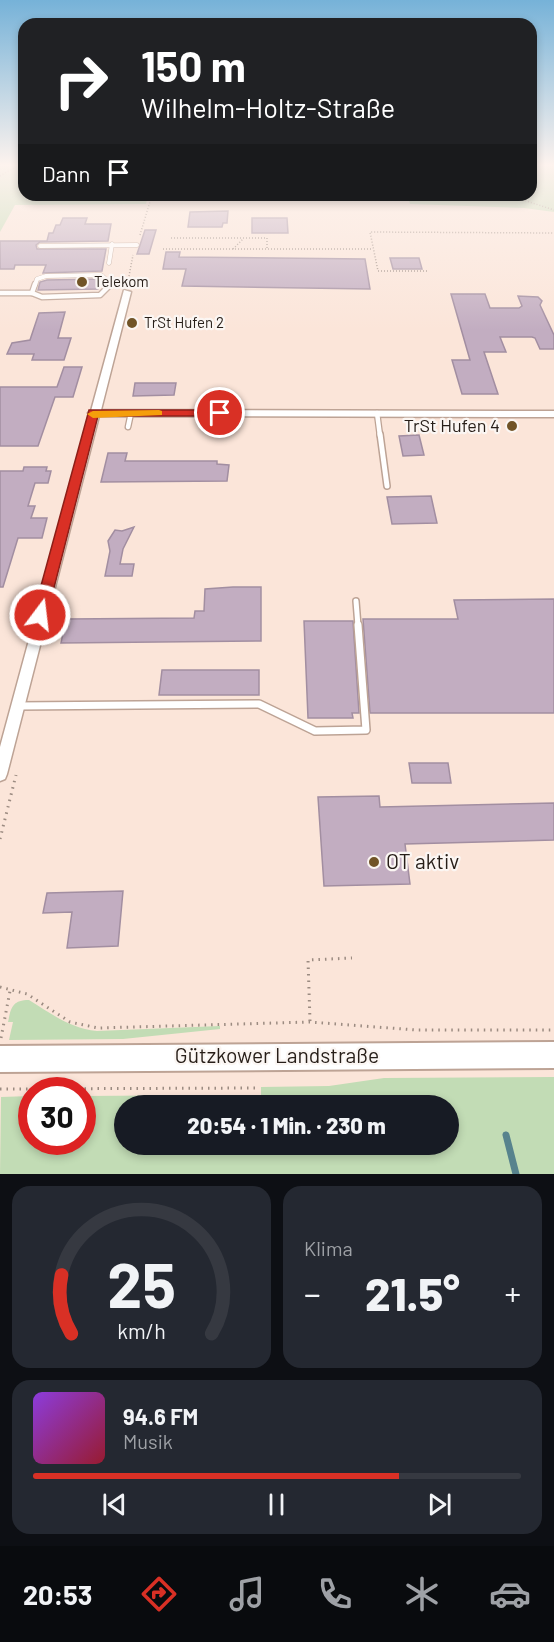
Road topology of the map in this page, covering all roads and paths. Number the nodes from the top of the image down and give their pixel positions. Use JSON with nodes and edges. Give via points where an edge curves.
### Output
{"nodes":[{"id":1,"x":554,"y":233,"type":"edge"},
{"id":2,"x":171,"y":238,"type":"dead end"},
{"id":3,"x":243,"y":239,"type":"junction"},
{"id":4,"x":112,"y":244,"type":"junction"},
{"id":5,"x":137,"y":244,"type":"dead end"},
{"id":6,"x":40,"y":246,"type":"dead end"},
{"id":7,"x":163,"y":249,"type":"dead end"},
{"id":8,"x":233,"y":249,"type":"junction"},
{"id":9,"x":267,"y":249,"type":"junction"},
{"id":10,"x":373,"y":249,"type":"junction"},
{"id":11,"x":109,"y":263,"type":"dead end"},
{"id":12,"x":427,"y":271,"type":"dead end"},
{"id":13,"x":111,"y":284,"type":"junction"},
{"id":14,"x":127,"y":288,"type":"joint"},
{"id":15,"x":33,"y":292,"type":"junction"},
{"id":16,"x":0,"y":293,"type":"edge"},
{"id":17,"x":93,"y":413,"type":"junction"},
{"id":18,"x":131,"y":413,"type":"junction"},
{"id":19,"x":377,"y":413,"type":"junction"},
{"id":20,"x":554,"y":414,"type":"edge"},
{"id":21,"x":128,"y":426,"type":"dead end"},
{"id":22,"x":387,"y":486,"type":"dead end"},
{"id":23,"x":356,"y":601,"type":"dead end"},
{"id":24,"x":17,"y":706,"type":"junction"},
{"id":25,"x":0,"y":774,"type":"edge"},
{"id":26,"x":352,"y":958,"type":"dead end"},
{"id":27,"x":0,"y":987,"type":"edge"},
{"id":28,"x":9,"y":991,"type":"junction"},
{"id":29,"x":276,"y":1022,"type":"joint"},
{"id":30,"x":310,"y":1022,"type":"junction"},
{"id":31,"x":554,"y":1030,"type":"edge"},
{"id":32,"x":0,"y":1047,"type":"edge"},
{"id":33,"x":554,"y":1055,"type":"edge"},
{"id":34,"x":0,"y":1059,"type":"edge"},
{"id":35,"x":258,"y":1088,"type":"dead end"},
{"id":36,"x":0,"y":1089,"type":"edge"}],
"edges":[{"from":1,"to":10,"type":"path","via":[[370,232]]},
{"from":2,"to":3,"type":"path"},
{"from":3,"to":8,"type":"path"},
{"from":3,"to":9,"type":"path","via":[[267,238]]},
{"from":4,"to":5,"type":"lane"},
{"from":4,"to":6,"type":"lane"},
{"from":4,"to":11,"type":"lane"},
{"from":7,"to":8,"type":"path"},
{"from":8,"to":9,"type":"path"},
{"from":9,"to":10,"type":"path"},
{"from":10,"to":12,"type":"path","via":[[378,271]]},
{"from":13,"to":14,"type":"lane"},
{"from":13,"to":15,"type":"lane","via":[[100,295],[42,297],[34,296]]},
{"from":13,"to":15,"type":"lane","via":[[101,275],[46,276],[37,279]]},
{"from":14,"to":17,"type":"street"},
{"from":15,"to":16,"type":"lane"},
{"from":17,"to":18,"type":"street"},
{"from":17,"to":24,"type":"street"},
{"from":18,"to":19,"type":"street"},
{"from":18,"to":21,"type":"lane"},
{"from":19,"to":20,"type":"street"},
{"from":19,"to":22,"type":"lane"},
{"from":23,"to":24,"type":"lane","via":[[366,730],[315,731],[259,704]]},
{"from":24,"to":25,"type":"street"},
{"from":26,"to":30,"type":"path","via":[[308,960]]},
{"from":27,"to":28,"type":"path"},
{"from":28,"to":29,"type":"path","via":[[27,994],[70,1022],[98,1028]]},
{"from":28,"to":32,"type":"path"},
{"from":29,"to":30,"type":"path"},
{"from":30,"to":31,"type":"path","via":[[416,1030]]},
{"from":33,"to":34,"type":"main road","name":"Gützkower Landstraße"},
{"from":35,"to":36,"type":"path"}]}
